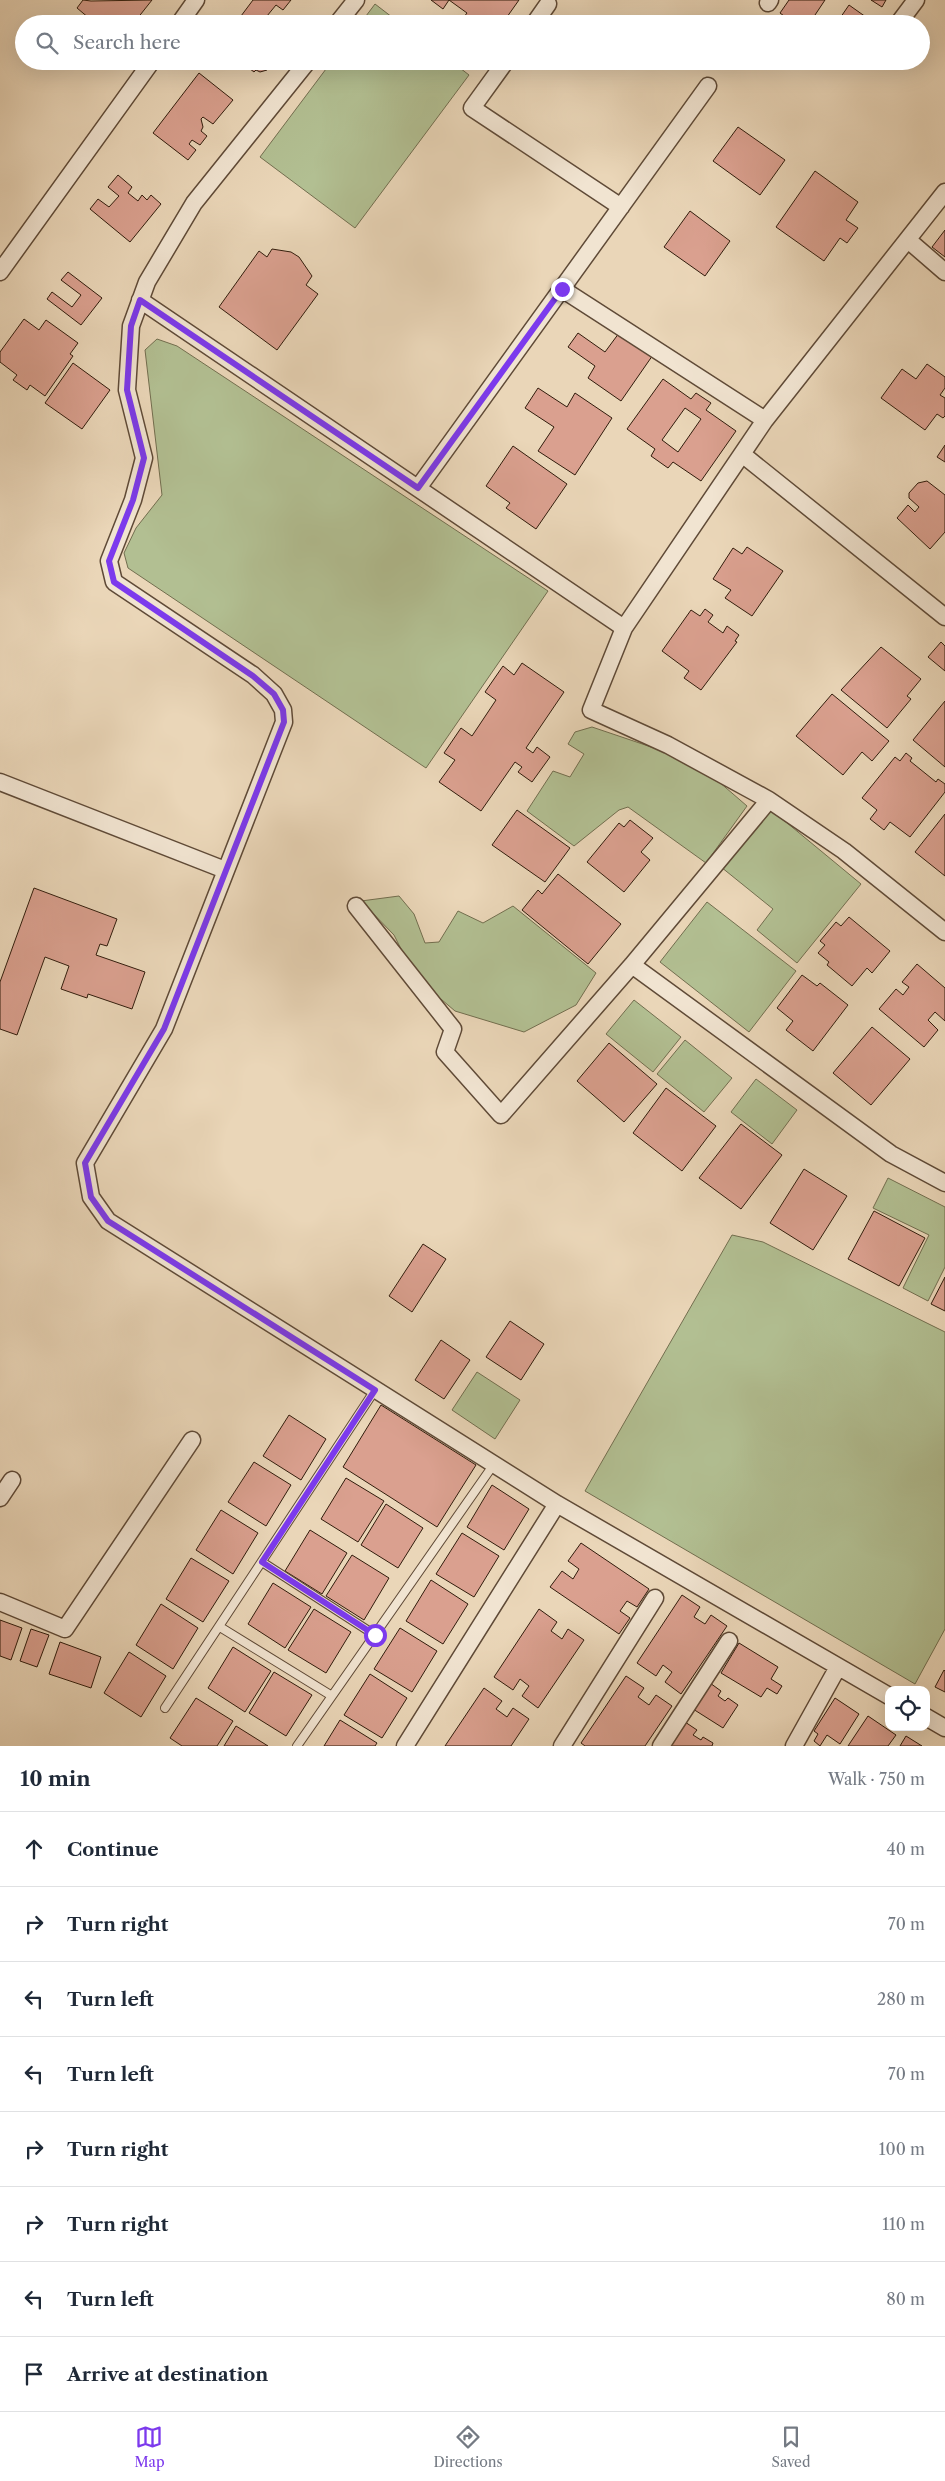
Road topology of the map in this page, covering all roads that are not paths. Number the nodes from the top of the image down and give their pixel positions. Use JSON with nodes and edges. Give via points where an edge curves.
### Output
{"nodes":[{"id":1,"x":196,"y":0,"type":"edge"},
{"id":2,"x":356,"y":0,"type":"edge"},
{"id":3,"x":916,"y":0,"type":"edge"},
{"id":4,"x":548,"y":4,"type":"dead end"},
{"id":5,"x":185,"y":15,"type":"edge"},
{"id":6,"x":344,"y":15,"type":"edge"},
{"id":7,"x":540,"y":15,"type":"edge"},
{"id":8,"x":905,"y":15,"type":"edge"},
{"id":9,"x":146,"y":70,"type":"edge"},
{"id":10,"x":301,"y":70,"type":"edge"},
{"id":11,"x":499,"y":70,"type":"edge"},
{"id":12,"x":708,"y":86,"type":"dead end"},
{"id":13,"x":945,"y":192,"type":"edge"},
{"id":14,"x":621,"y":207,"type":"junction"},
{"id":15,"x":908,"y":240,"type":"junction"},
{"id":16,"x":0,"y":272,"type":"edge"},
{"id":17,"x":945,"y":272,"type":"edge"},
{"id":18,"x":562,"y":289,"type":"junction"},
{"id":19,"x":140,"y":300,"type":"junction"},
{"id":20,"x":765,"y":420,"type":"junction"},
{"id":21,"x":742,"y":454,"type":"junction"},
{"id":22,"x":418,"y":488,"type":"junction"},
{"id":23,"x":945,"y":617,"type":"edge"},
{"id":24,"x":624,"y":628,"type":"junction"},
{"id":25,"x":0,"y":782,"type":"edge"},
{"id":26,"x":768,"y":800,"type":"junction"},
{"id":27,"x":225,"y":870,"type":"junction"},
{"id":28,"x":356,"y":906,"type":"dead end"},
{"id":29,"x":945,"y":932,"type":"edge"},
{"id":30,"x":632,"y":965,"type":"junction"},
{"id":31,"x":945,"y":1183,"type":"edge"},
{"id":32,"x":375,"y":1390,"type":"junction"},
{"id":33,"x":192,"y":1440,"type":"dead end"},
{"id":34,"x":494,"y":1464,"type":"junction"},
{"id":35,"x":12,"y":1480,"type":"dead end"},
{"id":36,"x":0,"y":1498,"type":"edge"},
{"id":37,"x":558,"y":1504,"type":"junction"},
{"id":38,"x":262,"y":1562,"type":"junction"},
{"id":39,"x":655,"y":1598,"type":"dead end"},
{"id":40,"x":0,"y":1602,"type":"edge"},
{"id":41,"x":220,"y":1627,"type":"junction"},
{"id":42,"x":375,"y":1635,"type":"junction"},
{"id":43,"x":729,"y":1641,"type":"dead end"},
{"id":44,"x":838,"y":1667,"type":"junction"},
{"id":45,"x":885,"y":1694,"type":"edge"},
{"id":46,"x":332,"y":1696,"type":"junction"},
{"id":47,"x":165,"y":1708,"type":"dead end"},
{"id":48,"x":930,"y":1719,"type":"edge"},
{"id":49,"x":945,"y":1728,"type":"edge"},
{"id":50,"x":789,"y":1745,"type":"edge"},
{"id":51,"x":297,"y":1746,"type":"edge"},
{"id":52,"x":406,"y":1746,"type":"edge"},
{"id":53,"x":562,"y":1746,"type":"edge"},
{"id":54,"x":661,"y":1746,"type":"edge"}],
"edges":[{"from":1,"to":5,"type":"street"},
{"from":2,"to":6,"type":"street"},
{"from":3,"to":8,"type":"street"},
{"from":4,"to":7,"type":"street"},
{"from":9,"to":16,"type":"street"},
{"from":10,"to":19,"type":"street","via":[[194,204],[147,282]]},
{"from":11,"to":14,"type":"street","via":[[472,108]]},
{"from":12,"to":14,"type":"street"},
{"from":13,"to":15,"type":"street"},
{"from":14,"to":18,"type":"street"},
{"from":15,"to":17,"type":"street"},
{"from":15,"to":20,"type":"street"},
{"from":18,"to":20,"type":"street"},
{"from":18,"to":22,"type":"street"},
{"from":19,"to":22,"type":"street"},
{"from":19,"to":27,"type":"street","via":[[131,326],[127,390],[144,458],[133,500],[109,561],[114,582],[253,676],[274,694],[283,710],[284,722]]},
{"from":20,"to":21,"type":"street"},
{"from":21,"to":23,"type":"street"},
{"from":21,"to":24,"type":"street"},
{"from":22,"to":24,"type":"street"},
{"from":24,"to":26,"type":"street","via":[[592,710],[668,744]]},
{"from":25,"to":27,"type":"street"},
{"from":26,"to":29,"type":"street","via":[[844,851]]},
{"from":26,"to":30,"type":"street"},
{"from":27,"to":32,"type":"street","via":[[164,1029],[85,1163],[91,1197],[108,1221]]},
{"from":28,"to":30,"type":"street","via":[[453,1029],[445,1052],[501,1115]]},
{"from":30,"to":31,"type":"street","via":[[891,1154]]},
{"from":32,"to":34,"type":"street"},
{"from":32,"to":38,"type":"lane"},
{"from":33,"to":40,"type":"street","via":[[65,1628]]},
{"from":34,"to":37,"type":"street"},
{"from":34,"to":42,"type":"lane"},
{"from":35,"to":36,"type":"street"},
{"from":37,"to":44,"type":"street"},
{"from":37,"to":52,"type":"street"},
{"from":38,"to":41,"type":"lane"},
{"from":38,"to":42,"type":"lane"},
{"from":39,"to":53,"type":"street"},
{"from":41,"to":46,"type":"lane"},
{"from":41,"to":47,"type":"lane"},
{"from":42,"to":46,"type":"lane"},
{"from":43,"to":54,"type":"street"},
{"from":44,"to":45,"type":"street"},
{"from":44,"to":50,"type":"street"},
{"from":46,"to":51,"type":"lane"},
{"from":48,"to":49,"type":"street"}]}
